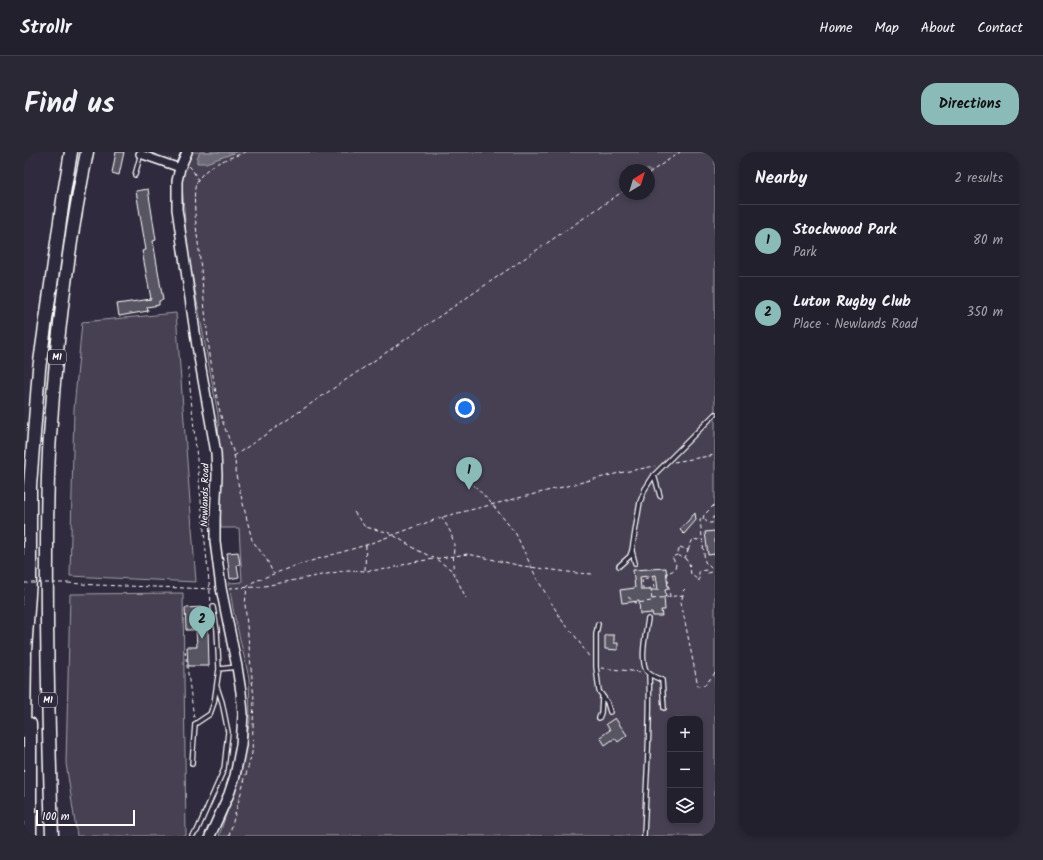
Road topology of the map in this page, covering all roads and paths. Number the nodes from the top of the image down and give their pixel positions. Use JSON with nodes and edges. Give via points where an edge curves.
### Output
{"nodes":[{"id":1,"x":71,"y":152,"type":"edge"},
{"id":2,"x":87,"y":152,"type":"edge"},
{"id":3,"x":246,"y":152,"type":"edge"},
{"id":4,"x":680,"y":152,"type":"edge"},
{"id":5,"x":141,"y":153,"type":"edge"},
{"id":6,"x":183,"y":160,"type":"edge"},
{"id":7,"x":655,"y":169,"type":"edge"},
{"id":8,"x":135,"y":175,"type":"dead end"},
{"id":9,"x":198,"y":180,"type":"junction"},
{"id":10,"x":619,"y":194,"type":"edge"},
{"id":11,"x":188,"y":367,"type":"dead end"},
{"id":12,"x":715,"y":414,"type":"edge"},
{"id":13,"x":234,"y":456,"type":"junction"},
{"id":14,"x":462,"y":462,"type":"dead end"},
{"id":15,"x":619,"y":473,"type":"dead end"},
{"id":16,"x":654,"y":475,"type":"junction"},
{"id":17,"x":660,"y":496,"type":"dead end"},
{"id":18,"x":492,"y":504,"type":"junction"},
{"id":19,"x":715,"y":504,"type":"edge"},
{"id":20,"x":354,"y":512,"type":"dead end"},
{"id":21,"x":442,"y":517,"type":"junction"},
{"id":22,"x":715,"y":517,"type":"edge"},
{"id":23,"x":703,"y":519,"type":"junction"},
{"id":24,"x":393,"y":535,"type":"junction"},
{"id":25,"x":702,"y":539,"type":"junction"},
{"id":26,"x":366,"y":545,"type":"junction"},
{"id":27,"x":632,"y":550,"type":"junction"},
{"id":28,"x":688,"y":550,"type":"junction"},
{"id":29,"x":677,"y":555,"type":"junction"},
{"id":30,"x":454,"y":556,"type":"junction"},
{"id":31,"x":685,"y":558,"type":"junction"},
{"id":32,"x":436,"y":559,"type":"junction"},
{"id":33,"x":635,"y":563,"type":"dead end"},
{"id":34,"x":619,"y":566,"type":"dead end"},
{"id":35,"x":531,"y":567,"type":"junction"},
{"id":36,"x":711,"y":568,"type":"junction"},
{"id":37,"x":715,"y":568,"type":"edge"},
{"id":38,"x":707,"y":570,"type":"dead end"},
{"id":39,"x":364,"y":571,"type":"junction"},
{"id":40,"x":453,"y":571,"type":"junction"},
{"id":41,"x":715,"y":571,"type":"edge"},
{"id":42,"x":273,"y":574,"type":"junction"},
{"id":43,"x":593,"y":574,"type":"dead end"},
{"id":44,"x":24,"y":583,"type":"edge"},
{"id":45,"x":247,"y":587,"type":"junction"},
{"id":46,"x":221,"y":588,"type":"junction"},
{"id":47,"x":209,"y":589,"type":"junction"},
{"id":48,"x":651,"y":589,"type":"junction"},
{"id":49,"x":685,"y":589,"type":"dead end"},
{"id":50,"x":683,"y":595,"type":"junction"},
{"id":51,"x":628,"y":597,"type":"dead end"},
{"id":52,"x":670,"y":597,"type":"junction"},
{"id":53,"x":466,"y":598,"type":"dead end"},
{"id":54,"x":652,"y":600,"type":"junction"},
{"id":55,"x":29,"y":604,"type":"junction"},
{"id":56,"x":213,"y":607,"type":"joint"},
{"id":57,"x":648,"y":619,"type":"dead end"},
{"id":58,"x":598,"y":624,"type":"dead end"},
{"id":59,"x":247,"y":633,"type":"dead end"},
{"id":60,"x":185,"y":651,"type":"dead end"},
{"id":61,"x":237,"y":667,"type":"junction"},
{"id":62,"x":596,"y":667,"type":"junction"},
{"id":63,"x":219,"y":669,"type":"junction"},
{"id":64,"x":715,"y":672,"type":"edge"},
{"id":65,"x":649,"y":673,"type":"junction"},
{"id":66,"x":217,"y":687,"type":"junction"},
{"id":67,"x":602,"y":697,"type":"junction"},
{"id":68,"x":664,"y":708,"type":"dead end"},
{"id":69,"x":610,"y":712,"type":"dead end"},
{"id":70,"x":599,"y":718,"type":"dead end"},
{"id":71,"x":195,"y":724,"type":"junction"},
{"id":72,"x":24,"y":732,"type":"edge"},
{"id":73,"x":192,"y":764,"type":"dead end"},
{"id":74,"x":30,"y":836,"type":"edge"},
{"id":75,"x":52,"y":836,"type":"edge"},
{"id":76,"x":192,"y":836,"type":"edge"},
{"id":77,"x":210,"y":836,"type":"edge"},
{"id":78,"x":644,"y":836,"type":"edge"}],
"edges":[{"from":1,"to":55,"type":"highway","number":"M1","via":[[39,369],[30,486]]},
{"from":2,"to":75,"type":"highway","number":"M1","via":[[60,319],[50,436],[46,643]]},
{"from":3,"to":9,"type":"path","via":[[210,167]]},
{"from":4,"to":7,"type":"path"},
{"from":5,"to":6,"type":"street"},
{"from":5,"to":8,"type":"lane"},
{"from":6,"to":9,"type":"path"},
{"from":6,"to":46,"type":"main road","name":"Newlands Road","via":[[176,190],[197,346],[216,453],[215,541]]},
{"from":9,"to":13,"type":"path","via":[[195,186],[196,221],[209,342],[221,416]]},
{"from":10,"to":13,"type":"path"},
{"from":11,"to":47,"type":"path"},
{"from":12,"to":16,"type":"lane"},
{"from":13,"to":42,"type":"path","via":[[235,471],[252,540],[267,560]]},
{"from":14,"to":18,"type":"path","via":[[467,469],[469,480]]},
{"from":15,"to":18,"type":"path"},
{"from":16,"to":17,"type":"lane"},
{"from":16,"to":27,"type":"lane","via":[[640,502]]},
{"from":18,"to":21,"type":"path"},
{"from":18,"to":35,"type":"path","via":[[516,534]]},
{"from":19,"to":23,"type":"path"},
{"from":20,"to":24,"type":"path","via":[[365,527]]},
{"from":21,"to":24,"type":"path"},
{"from":21,"to":30,"type":"path","via":[[451,533]]},
{"from":22,"to":23,"type":"path","via":[[712,523],[707,523]]},
{"from":23,"to":25,"type":"path","via":[[700,520]]},
{"from":24,"to":26,"type":"path"},
{"from":24,"to":32,"type":"path"},
{"from":25,"to":28,"type":"path","via":[[693,539]]},
{"from":25,"to":36,"type":"path","via":[[705,562]]},
{"from":26,"to":39,"type":"path"},
{"from":26,"to":42,"type":"path"},
{"from":27,"to":33,"type":"lane"},
{"from":27,"to":34,"type":"lane","via":[[630,556]]},
{"from":28,"to":29,"type":"path","via":[[680,547]]},
{"from":28,"to":31,"type":"path"},
{"from":29,"to":31,"type":"path"},
{"from":29,"to":52,"type":"path","via":[[672,557],[676,564],[674,570],[667,572]]},
{"from":30,"to":32,"type":"path"},
{"from":30,"to":35,"type":"path","via":[[468,554]]},
{"from":30,"to":40,"type":"path"},
{"from":31,"to":38,"type":"path","via":[[689,562],[690,574],[699,581],[699,571]]},
{"from":32,"to":39,"type":"path","via":[[389,569]]},
{"from":32,"to":40,"type":"path"},
{"from":35,"to":43,"type":"path"},
{"from":35,"to":62,"type":"path","via":[[563,622]]},
{"from":36,"to":37,"type":"path"},
{"from":36,"to":41,"type":"path","via":[[707,573]]},
{"from":39,"to":45,"type":"path","via":[[348,570]]},
{"from":40,"to":53,"type":"path"},
{"from":42,"to":45,"type":"path"},
{"from":44,"to":47,"type":"path","bridge":true},
{"from":45,"to":46,"type":"path"},
{"from":45,"to":59,"type":"path"},
{"from":46,"to":47,"type":"path"},
{"from":46,"to":61,"type":"main road","name":"Newlands Road"},
{"from":47,"to":56,"type":"path"},
{"from":48,"to":48,"type":"path","via":[[643,589],[642,579],[653,577],[654,588]]},
{"from":48,"to":54,"type":"path"},
{"from":49,"to":50,"type":"path"},
{"from":50,"to":52,"type":"path"},
{"from":50,"to":64,"type":"path","via":[[681,602],[698,686],[705,685]]},
{"from":51,"to":54,"type":"path","via":[[636,603]]},
{"from":52,"to":54,"type":"path"},
{"from":55,"to":72,"type":"highway","via":[[25,651]]},
{"from":55,"to":74,"type":"highway","number":"M1"},
{"from":56,"to":63,"type":"lane","via":[[218,630]]},
{"from":57,"to":65,"type":"lane","via":[[643,653],[646,670]]},
{"from":58,"to":62,"type":"lane"},
{"from":60,"to":71,"type":"path"},
{"from":61,"to":63,"type":"lane"},
{"from":61,"to":77,"type":"main road","name":"Newlands Road","via":[[243,714],[240,752],[229,794]]},
{"from":62,"to":65,"type":"path"},
{"from":62,"to":67,"type":"lane"},
{"from":63,"to":66,"type":"lane"},
{"from":65,"to":68,"type":"lane","via":[[662,680]]},
{"from":65,"to":78,"type":"lane","via":[[650,712]]},
{"from":66,"to":71,"type":"lane","via":[[210,714]]},
{"from":66,"to":76,"type":"lane","via":[[228,732],[224,769],[197,831]]},
{"from":67,"to":69,"type":"lane","via":[[607,702]]},
{"from":67,"to":70,"type":"lane"},
{"from":71,"to":73,"type":"lane"}]}
